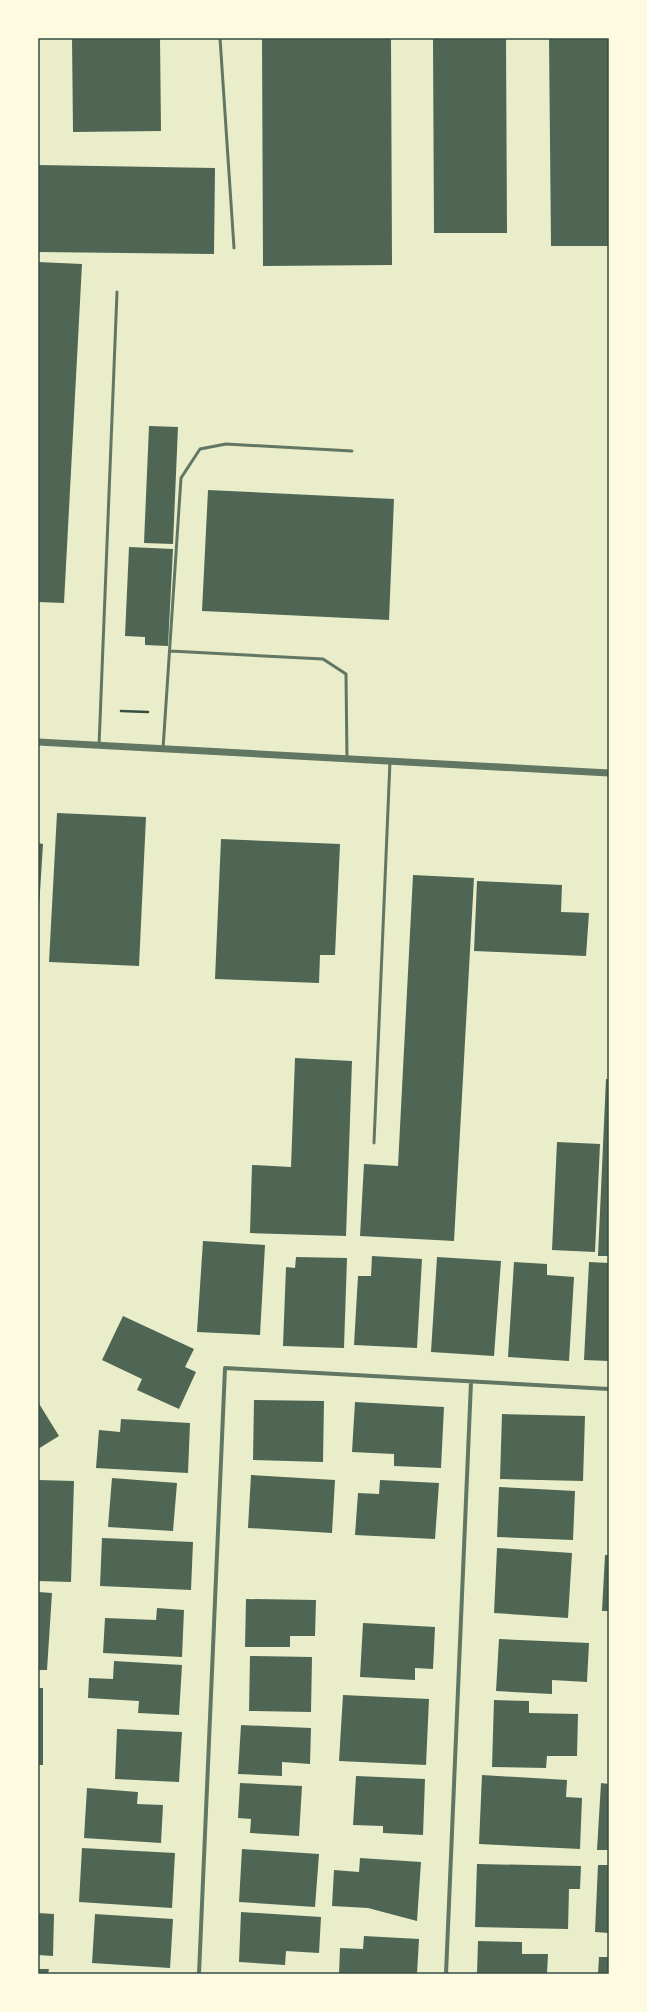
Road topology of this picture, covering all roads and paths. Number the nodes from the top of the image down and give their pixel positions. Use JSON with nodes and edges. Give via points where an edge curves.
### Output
{"nodes":[{"id":1,"x":220,"y":38,"type":"edge"},
{"id":2,"x":234,"y":248,"type":"dead end"},
{"id":3,"x":117,"y":292,"type":"dead end"},
{"id":4,"x":352,"y":451,"type":"dead end"},
{"id":5,"x":170,"y":651,"type":"junction"},
{"id":6,"x":121,"y":711,"type":"dead end"},
{"id":7,"x":155,"y":712,"type":"dead end"},
{"id":8,"x":38,"y":742,"type":"edge"},
{"id":9,"x":99,"y":746,"type":"junction"},
{"id":10,"x":163,"y":749,"type":"junction"},
{"id":11,"x":348,"y":759,"type":"junction"},
{"id":12,"x":390,"y":761,"type":"junction"},
{"id":13,"x":609,"y":773,"type":"edge"},
{"id":14,"x":374,"y":1143,"type":"dead end"},
{"id":15,"x":471,"y":1382,"type":"junction"},
{"id":16,"x":609,"y":1389,"type":"edge"},
{"id":17,"x":199,"y":1974,"type":"edge"},
{"id":18,"x":446,"y":1974,"type":"edge"}],
"edges":[{"from":1,"to":2,"type":"lane"},
{"from":3,"to":9,"type":"lane"},
{"from":4,"to":5,"type":"lane","via":[[226,444],[200,449],[181,478]]},
{"from":5,"to":10,"type":"lane"},
{"from":5,"to":11,"type":"lane","via":[[323,659],[346,674]]},
{"from":6,"to":7,"type":"path"},
{"from":8,"to":9,"type":"street"},
{"from":9,"to":10,"type":"street"},
{"from":10,"to":11,"type":"street"},
{"from":11,"to":12,"type":"street"},
{"from":12,"to":13,"type":"street"},
{"from":12,"to":14,"type":"lane"},
{"from":15,"to":16,"type":"street"},
{"from":15,"to":17,"type":"street","via":[[225,1368]]},
{"from":15,"to":18,"type":"street"}]}
